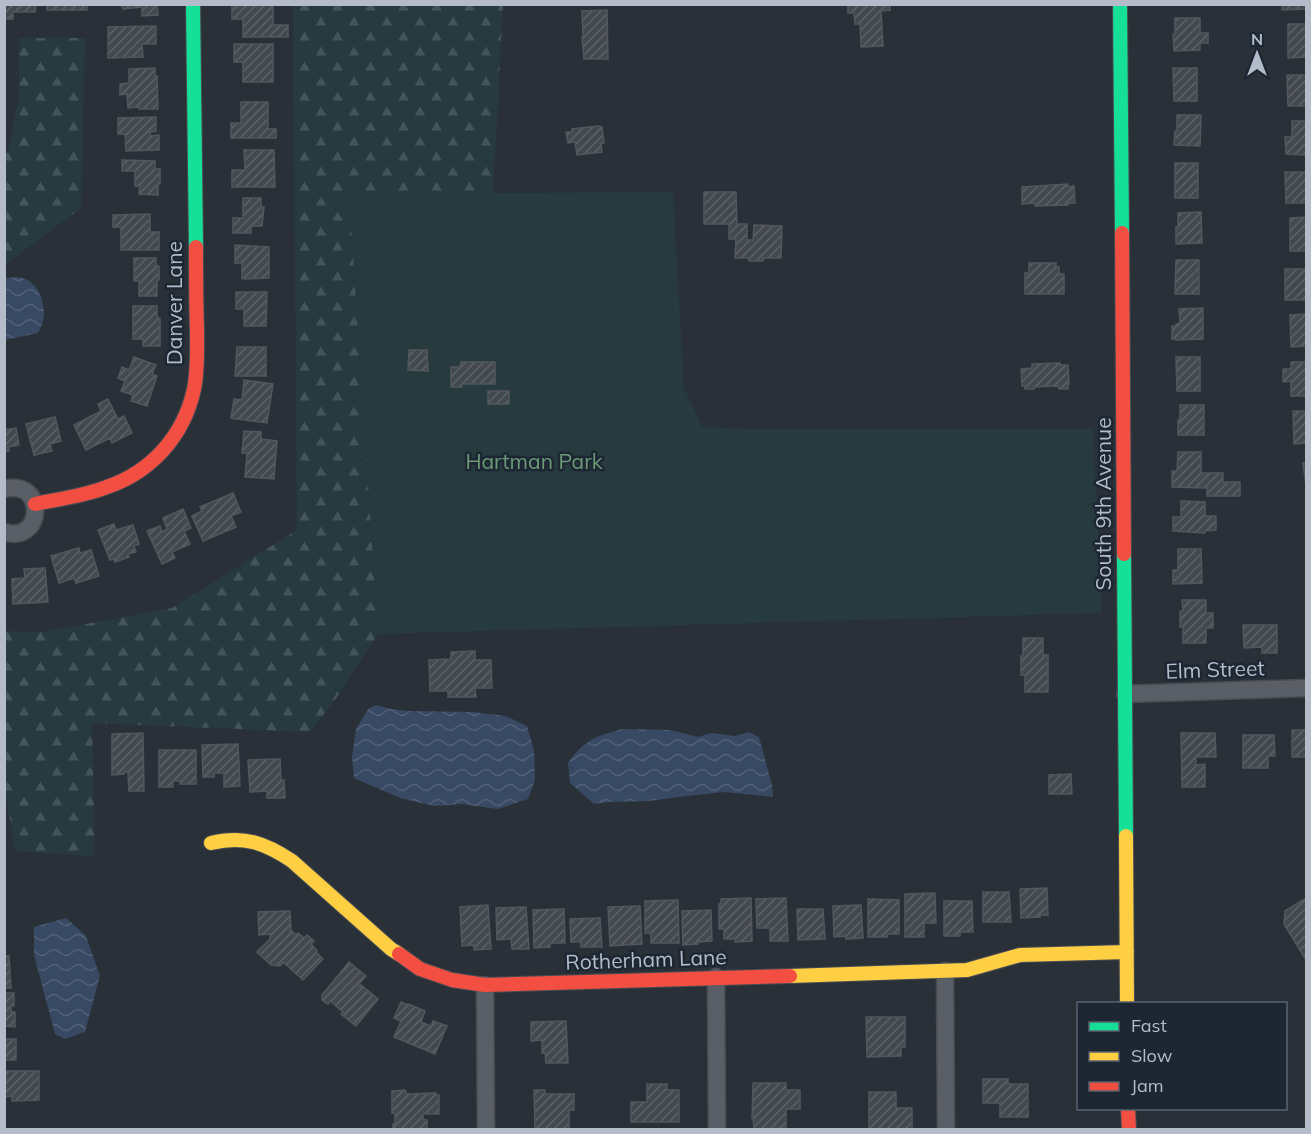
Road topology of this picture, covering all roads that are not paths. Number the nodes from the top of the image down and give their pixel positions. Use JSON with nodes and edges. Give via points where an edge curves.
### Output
{"nodes":[{"id":1,"x":193,"y":4,"type":"edge"},
{"id":2,"x":1120,"y":4,"type":"edge"},
{"id":3,"x":4,"y":489,"type":"edge"},
{"id":4,"x":35,"y":504,"type":"junction"},
{"id":5,"x":4,"y":532,"type":"edge"},
{"id":6,"x":1306,"y":688,"type":"edge"},
{"id":7,"x":1125,"y":694,"type":"junction"},
{"id":8,"x":211,"y":843,"type":"dead end"},
{"id":9,"x":1127,"y":952,"type":"junction"},
{"id":10,"x":945,"y":971,"type":"junction"},
{"id":11,"x":716,"y":978,"type":"junction"},
{"id":12,"x":485,"y":985,"type":"junction"},
{"id":13,"x":1127,"y":1002,"type":"edge"},
{"id":14,"x":1128,"y":1110,"type":"edge"},
{"id":15,"x":486,"y":1130,"type":"edge"},
{"id":16,"x":717,"y":1130,"type":"edge"},
{"id":17,"x":946,"y":1130,"type":"edge"},
{"id":18,"x":1129,"y":1130,"type":"edge"}],
"edges":[{"from":1,"to":4,"type":"street","name":"Danver Lane","via":[[197,368],[192,400],[174,438],[157,458],[126,480]]},
{"from":2,"to":7,"type":"street","name":"South 9th Avenue"},
{"from":3,"to":4,"type":"street","via":[[16,487],[25,491]]},
{"from":4,"to":5,"type":"street","via":[[35,518],[26,530]]},
{"from":6,"to":7,"type":"street","name":"Elm Street"},
{"from":7,"to":9,"type":"street","name":"South 9th Avenue"},
{"from":8,"to":12,"type":"street","name":"Rotherham Lane","via":[[244,840],[274,849],[420,969],[452,980]]},
{"from":9,"to":10,"type":"street","name":"Rotherham Lane","via":[[1020,955],[967,970]]},
{"from":9,"to":13,"type":"street","name":"South 9th Avenue"},
{"from":10,"to":11,"type":"street","name":"Rotherham Lane"},
{"from":10,"to":17,"type":"street"},
{"from":11,"to":12,"type":"street","name":"Rotherham Lane"},
{"from":11,"to":16,"type":"street"},
{"from":12,"to":15,"type":"street"},
{"from":14,"to":18,"type":"street"}]}
